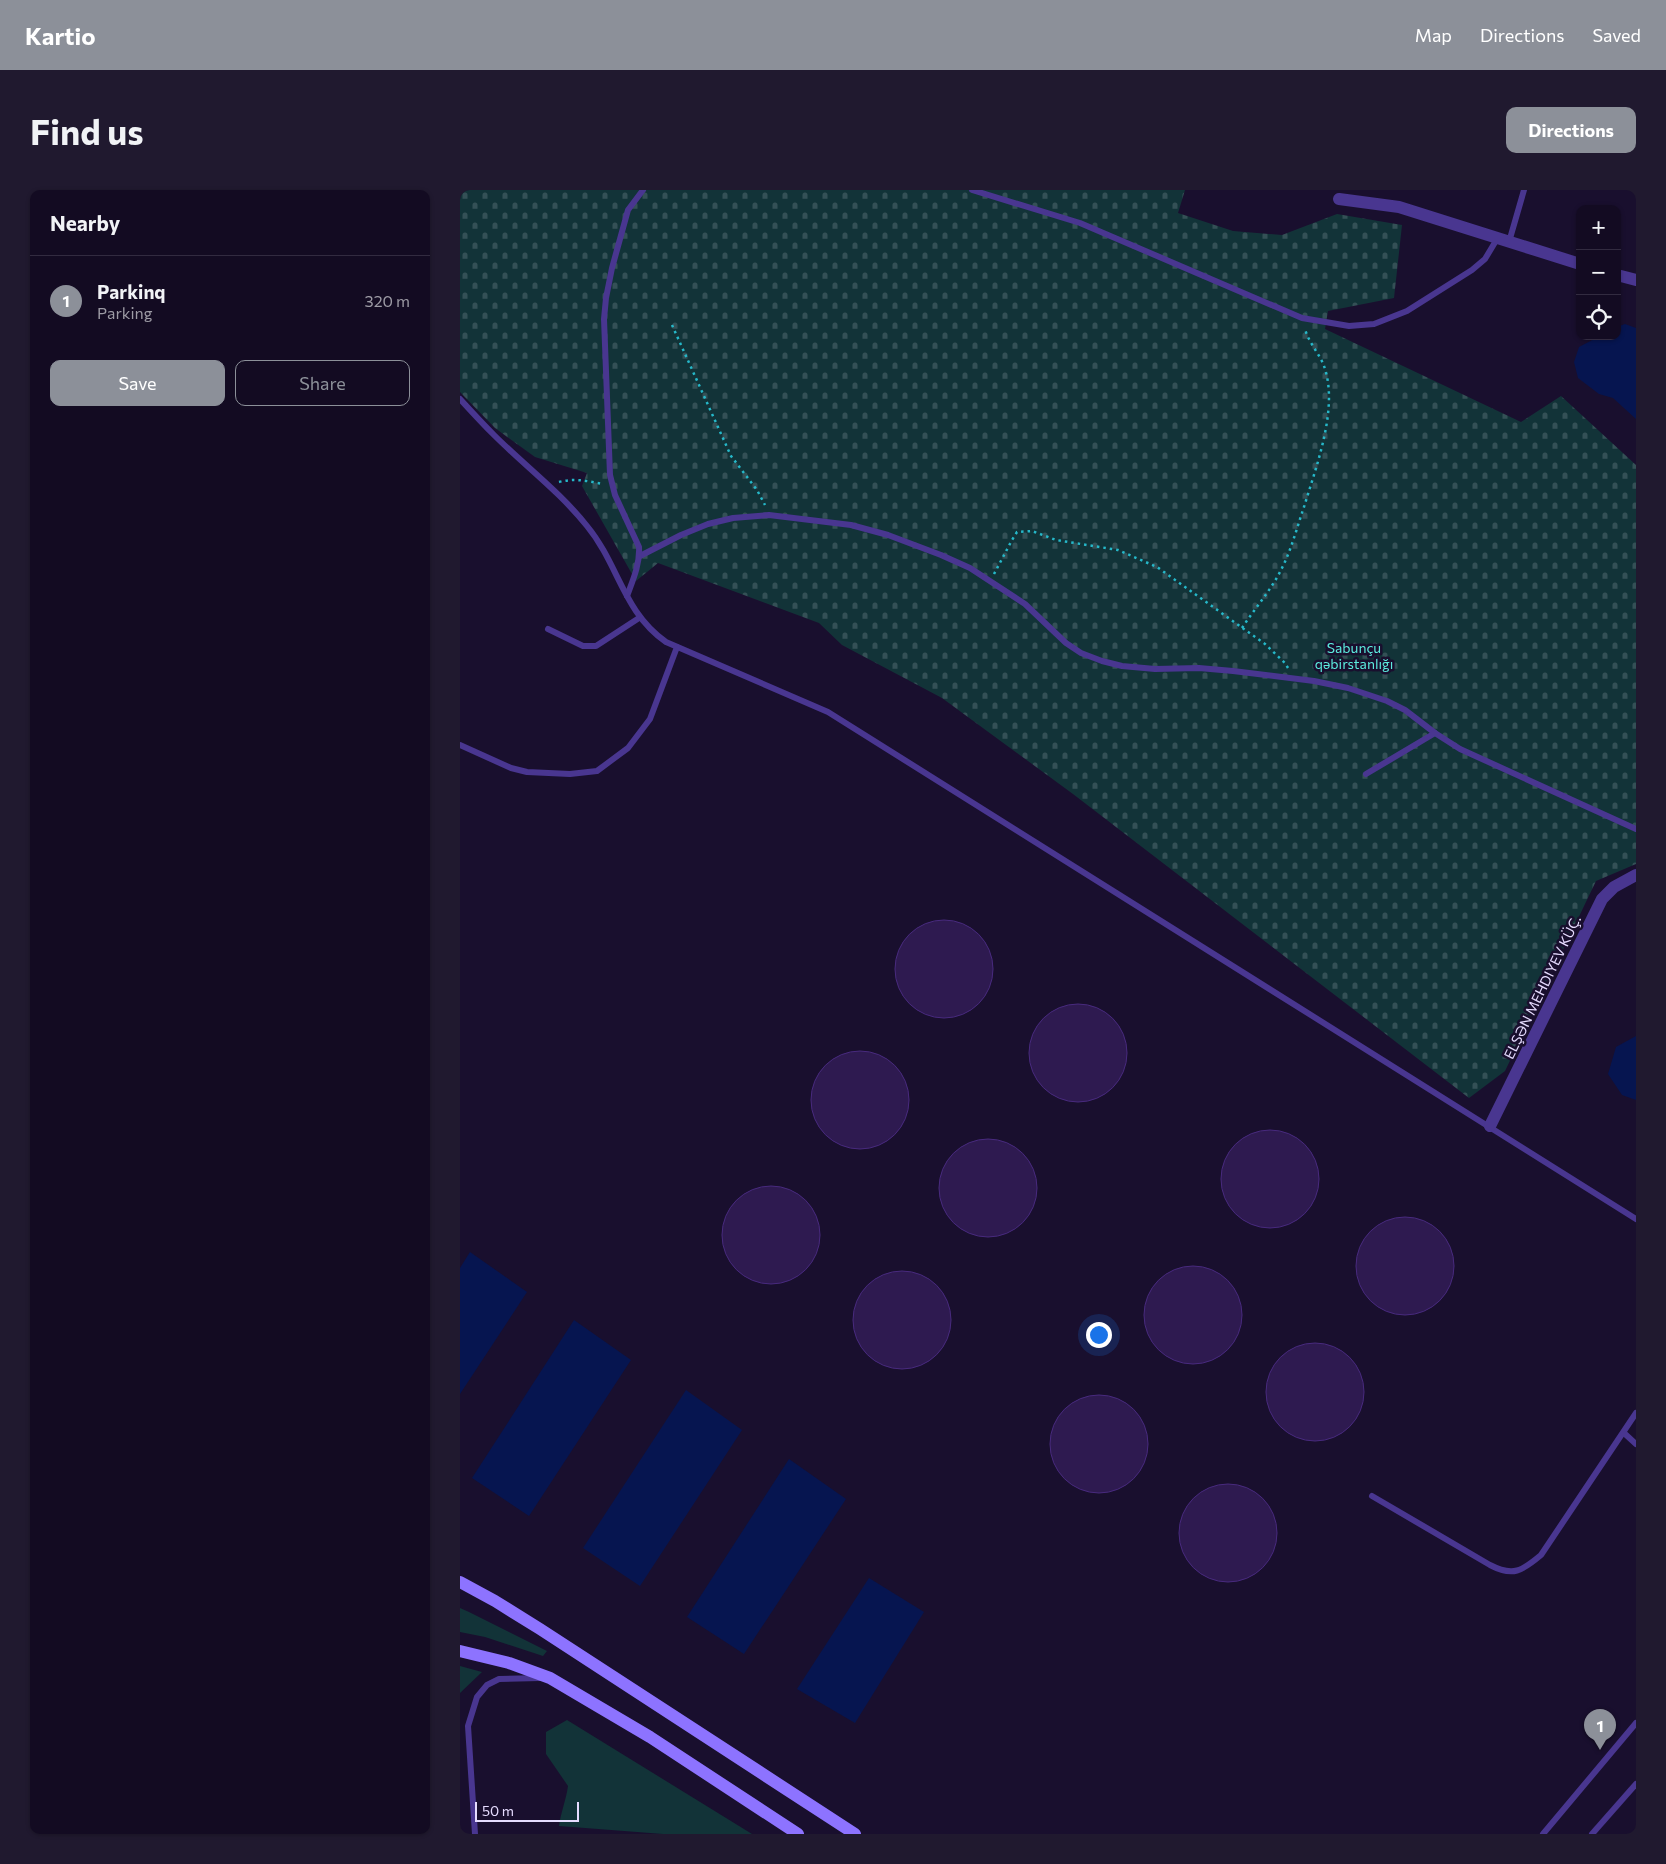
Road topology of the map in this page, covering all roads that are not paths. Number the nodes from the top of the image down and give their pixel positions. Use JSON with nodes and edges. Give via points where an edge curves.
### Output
{"nodes":[{"id":1,"x":643,"y":190,"type":"edge"},
{"id":2,"x":972,"y":190,"type":"edge"},
{"id":3,"x":1524,"y":190,"type":"edge"},
{"id":4,"x":1339,"y":199,"type":"dead end"},
{"id":5,"x":1503,"y":241,"type":"junction"},
{"id":6,"x":1576,"y":263,"type":"edge"},
{"id":7,"x":1621,"y":276,"type":"edge"},
{"id":8,"x":1636,"y":280,"type":"edge"},
{"id":9,"x":460,"y":399,"type":"edge"},
{"id":10,"x":640,"y":556,"type":"junction"},
{"id":11,"x":627,"y":596,"type":"junction"},
{"id":12,"x":640,"y":618,"type":"junction"},
{"id":13,"x":548,"y":630,"type":"dead end"},
{"id":14,"x":677,"y":647,"type":"junction"},
{"id":15,"x":1435,"y":733,"type":"junction"},
{"id":16,"x":460,"y":745,"type":"edge"},
{"id":17,"x":1366,"y":774,"type":"dead end"},
{"id":18,"x":1636,"y":828,"type":"edge"},
{"id":19,"x":1636,"y":875,"type":"edge"},
{"id":20,"x":1490,"y":1126,"type":"junction"},
{"id":21,"x":1636,"y":1219,"type":"edge"},
{"id":22,"x":1636,"y":1413,"type":"edge"},
{"id":23,"x":1624,"y":1433,"type":"junction"},
{"id":24,"x":1636,"y":1444,"type":"edge"},
{"id":25,"x":1372,"y":1496,"type":"dead end"},
{"id":26,"x":460,"y":1582,"type":"edge"},
{"id":27,"x":460,"y":1651,"type":"edge"},
{"id":28,"x":550,"y":1678,"type":"junction"},
{"id":29,"x":1636,"y":1723,"type":"edge"},
{"id":30,"x":1636,"y":1784,"type":"edge"},
{"id":31,"x":475,"y":1834,"type":"edge"},
{"id":32,"x":798,"y":1834,"type":"edge"},
{"id":33,"x":855,"y":1834,"type":"edge"},
{"id":34,"x":1543,"y":1834,"type":"edge"},
{"id":35,"x":1592,"y":1834,"type":"edge"}],
"edges":[{"from":1,"to":10,"type":"lane","via":[[628,210],[612,268],[604,319],[612,485]]},
{"from":2,"to":5,"type":"lane","via":[[1080,223],[1302,318],[1349,326],[1374,324],[1407,311],[1472,270]]},
{"from":3,"to":5,"type":"lane"},
{"from":4,"to":5,"type":"street","via":[[1399,207]]},
{"from":5,"to":6,"type":"street"},
{"from":7,"to":8,"type":"street"},
{"from":9,"to":11,"type":"lane","via":[[588,526]]},
{"from":10,"to":11,"type":"lane"},
{"from":10,"to":15,"type":"lane","via":[[708,524],[734,518],[770,515],[851,525],[888,535],[970,568],[1025,604],[1066,643],[1102,661],[1155,669],[1207,669],[1293,678],[1348,688],[1405,710]]},
{"from":11,"to":12,"type":"lane"},
{"from":12,"to":13,"type":"lane","via":[[596,646],[583,646]]},
{"from":12,"to":14,"type":"lane","via":[[653,633]]},
{"from":14,"to":16,"type":"lane","via":[[650,719],[628,748],[597,771],[570,774],[527,772]]},
{"from":14,"to":20,"type":"lane","via":[[828,712]]},
{"from":15,"to":17,"type":"lane"},
{"from":15,"to":18,"type":"lane","via":[[1460,749]]},
{"from":19,"to":20,"type":"street","name":"ELŞƏN MEHDIYEV KÜÇ.","via":[[1614,887],[1602,900]]},
{"from":20,"to":21,"type":"lane"},
{"from":22,"to":23,"type":"lane"},
{"from":23,"to":24,"type":"lane"},
{"from":23,"to":25,"type":"lane","via":[[1541,1555],[1514,1572],[1490,1565]]},
{"from":26,"to":33,"type":"main road","via":[[540,1629]]},
{"from":27,"to":28,"type":"main road","via":[[509,1663]]},
{"from":28,"to":31,"type":"lane","via":[[499,1679],[487,1685],[477,1697],[468,1726]]},
{"from":28,"to":32,"type":"main road","via":[[650,1736]]},
{"from":29,"to":34,"type":"lane"},
{"from":30,"to":35,"type":"lane"}]}
